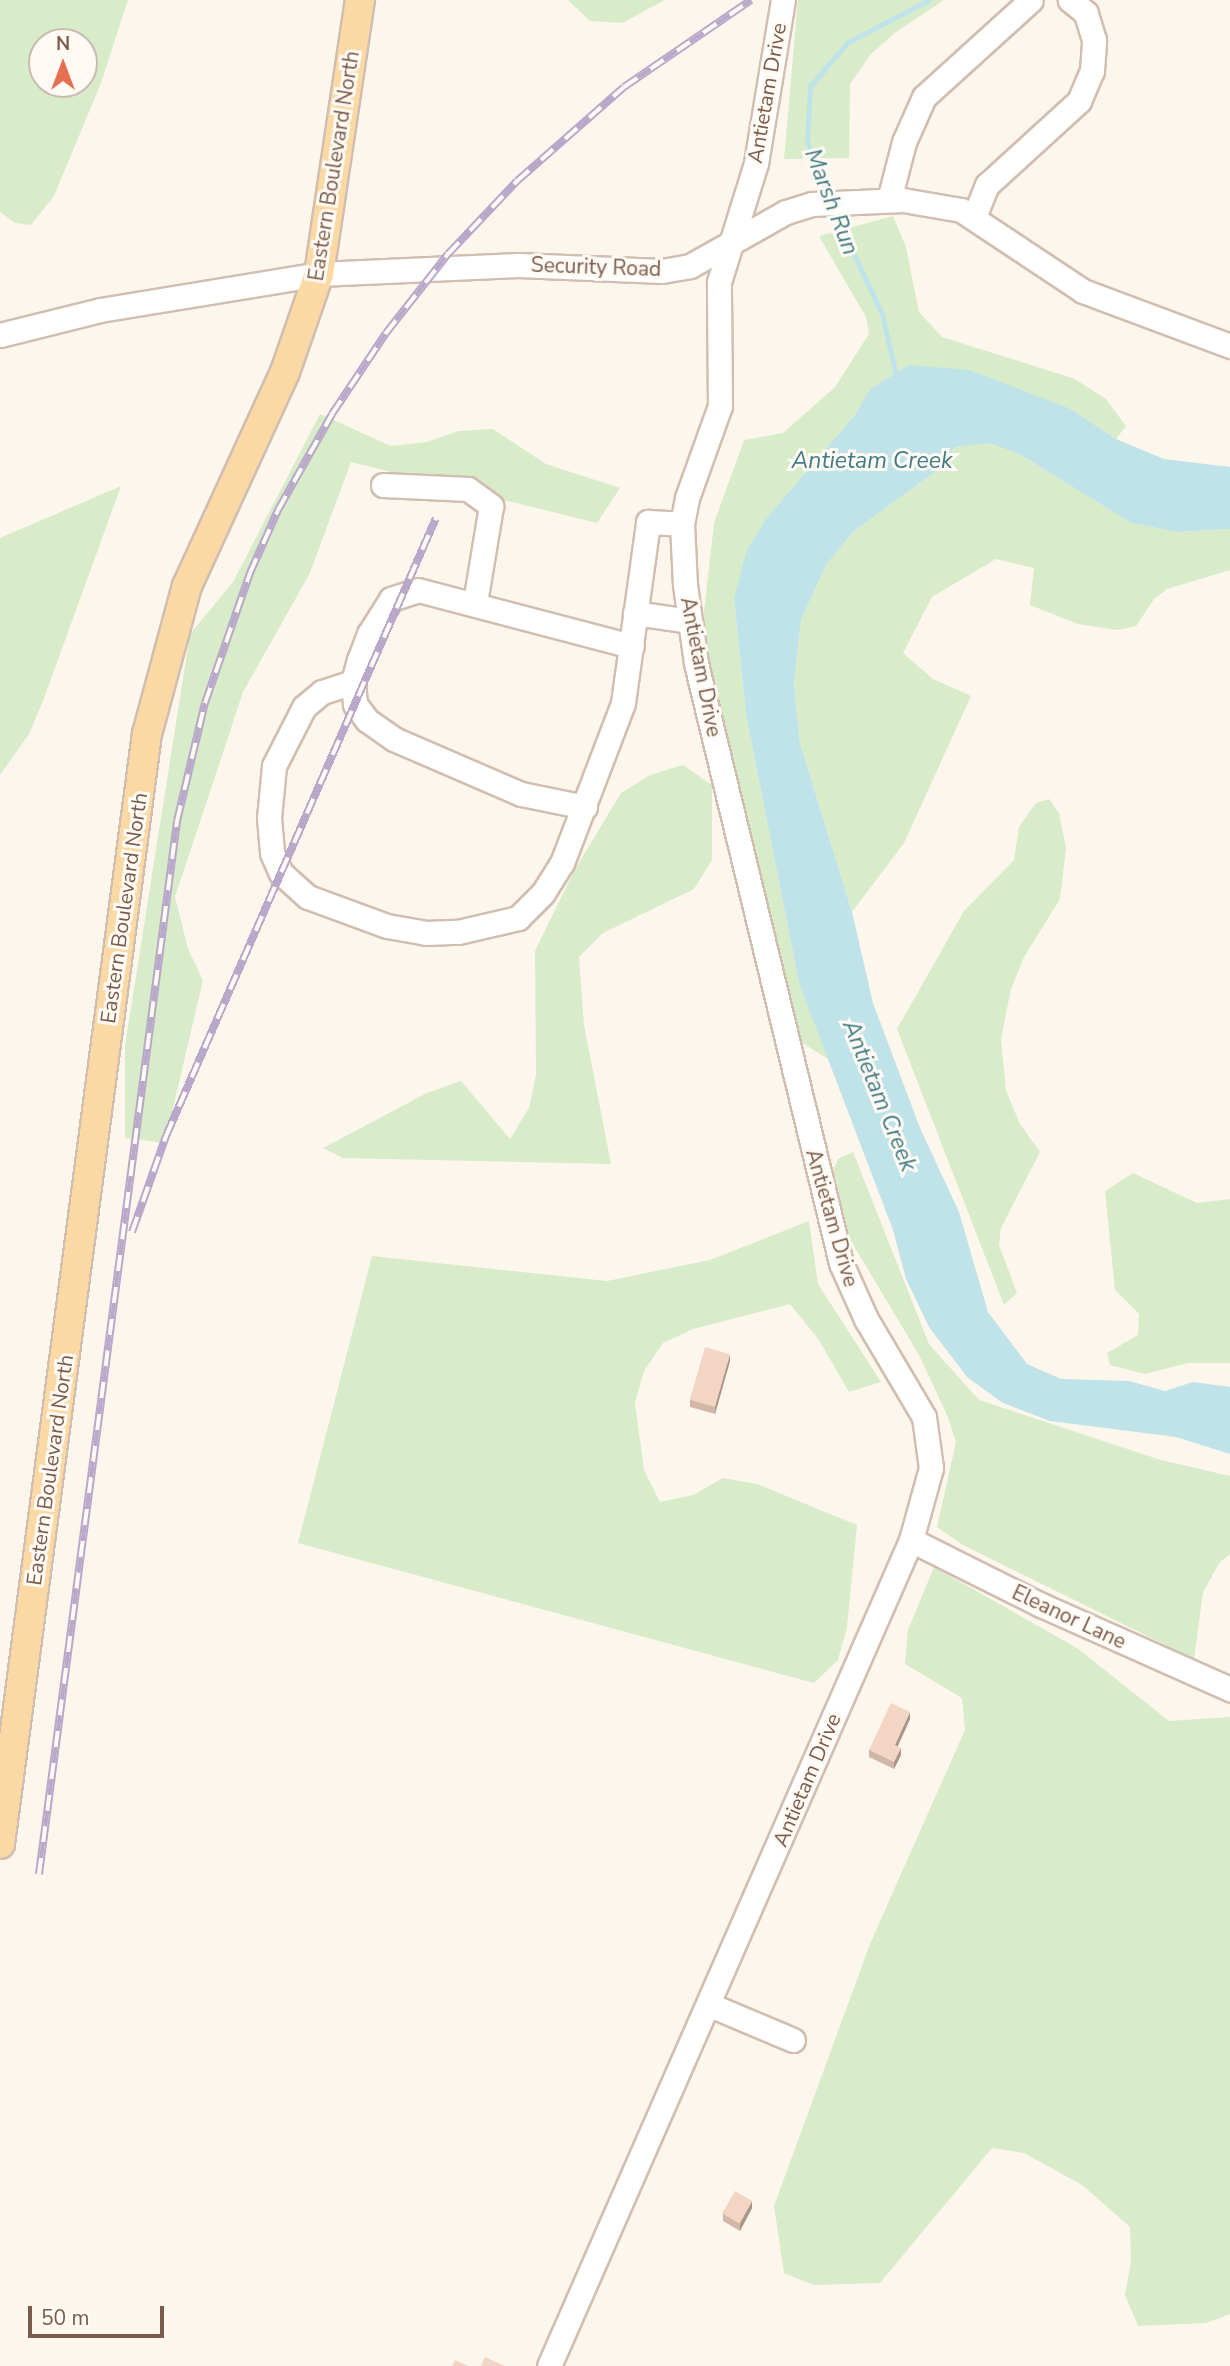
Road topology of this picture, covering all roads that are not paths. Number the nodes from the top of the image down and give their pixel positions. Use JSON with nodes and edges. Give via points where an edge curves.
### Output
{"nodes":[{"id":1,"x":360,"y":0,"type":"edge"},
{"id":2,"x":783,"y":0,"type":"edge"},
{"id":3,"x":1031,"y":0,"type":"edge"},
{"id":4,"x":1070,"y":0,"type":"edge"},
{"id":5,"x":889,"y":200,"type":"junction"},
{"id":6,"x":974,"y":217,"type":"junction"},
{"id":7,"x":727,"y":247,"type":"junction"},
{"id":8,"x":319,"y":274,"type":"junction"},
{"id":9,"x":0,"y":335,"type":"edge"},
{"id":10,"x":1230,"y":346,"type":"edge"},
{"id":11,"x":383,"y":485,"type":"dead end"},
{"id":12,"x":682,"y":524,"type":"junction"},
{"id":13,"x":475,"y":603,"type":"junction"},
{"id":14,"x":635,"y":613,"type":"junction"},
{"id":15,"x":689,"y":621,"type":"junction"},
{"id":16,"x":632,"y":646,"type":"junction"},
{"id":17,"x":353,"y":682,"type":"junction"},
{"id":18,"x":585,"y":807,"type":"junction"},
{"id":19,"x":911,"y":1540,"type":"junction"},
{"id":20,"x":1230,"y":1689,"type":"edge"},
{"id":21,"x":0,"y":1844,"type":"edge"},
{"id":22,"x":710,"y":2005,"type":"junction"},
{"id":23,"x":793,"y":2039,"type":"dead end"},
{"id":24,"x":549,"y":2366,"type":"edge"}],
"edges":[{"from":1,"to":8,"type":"main road","name":"Eastern Boulevard North"},
{"from":2,"to":7,"type":"street","name":"Antietam Drive","via":[[755,163]]},
{"from":3,"to":5,"type":"street","via":[[924,97],[904,142]]},
{"from":4,"to":6,"type":"street","via":[[1086,13],[1094,40],[1092,71],[1079,101],[986,185]]},
{"from":5,"to":6,"type":"street","name":"Security Road","via":[[934,203]]},
{"from":5,"to":7,"type":"street","name":"Security Road","via":[[812,204],[786,212]]},
{"from":6,"to":10,"type":"street","name":"Security Road","via":[[1083,291]]},
{"from":7,"to":8,"type":"street","name":"Security Road","via":[[690,266],[662,271],[518,265]]},
{"from":7,"to":12,"type":"street","name":"Antietam Drive","via":[[719,282],[720,406],[695,471]]},
{"from":8,"to":9,"type":"street","name":"Security Road","via":[[100,310]]},
{"from":8,"to":21,"type":"main road","name":"Eastern Boulevard North","via":[[266,418],[187,586],[147,734]]},
{"from":11,"to":13,"type":"street","via":[[468,489],[491,506]]},
{"from":12,"to":14,"type":"street","via":[[648,522]]},
{"from":12,"to":15,"type":"street","name":"Antietam Drive"},
{"from":13,"to":16,"type":"street"},
{"from":13,"to":17,"type":"street","via":[[418,590],[391,599],[369,634]]},
{"from":14,"to":15,"type":"street"},
{"from":14,"to":16,"type":"street"},
{"from":15,"to":19,"type":"street","name":"Antietam Drive","via":[[841,1263],[866,1318],[912,1392],[930,1440],[927,1491]]},
{"from":16,"to":18,"type":"street","via":[[623,703]]},
{"from":17,"to":18,"type":"street","via":[[355,704],[367,720],[394,738],[521,794]]},
{"from":17,"to":18,"type":"street","via":[[322,692],[304,707],[274,766],[269,818],[272,853],[281,873],[308,897],[387,926],[425,933],[488,927],[518,918],[543,893],[562,863]]},
{"from":19,"to":20,"type":"street","name":"Eleanor Lane","via":[[1065,1616]]},
{"from":19,"to":22,"type":"street","name":"Antietam Drive"},
{"from":22,"to":23,"type":"street"},
{"from":22,"to":24,"type":"street","name":"Antietam Drive"}]}
